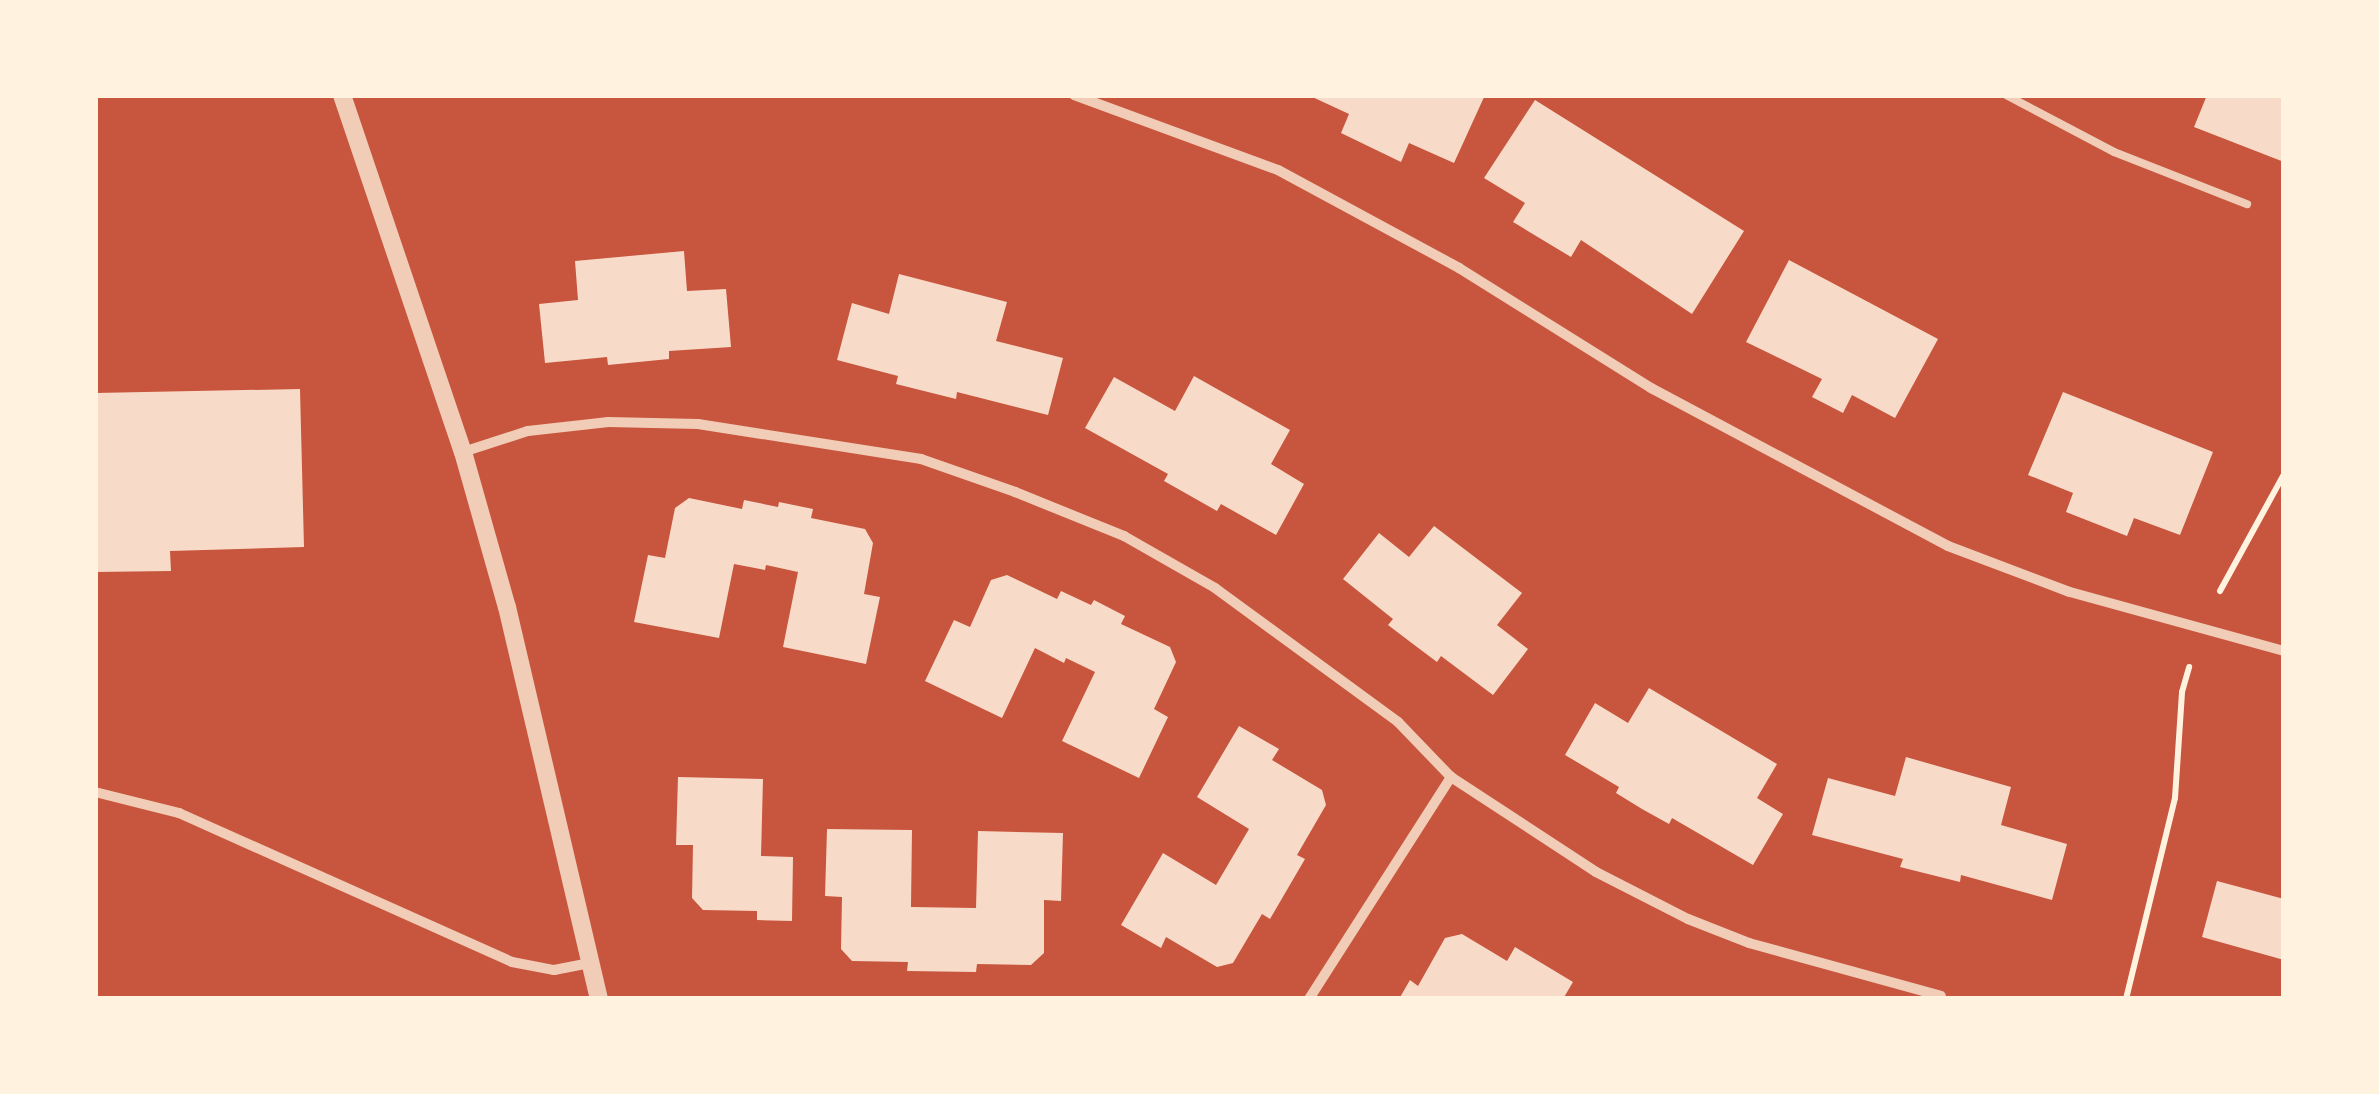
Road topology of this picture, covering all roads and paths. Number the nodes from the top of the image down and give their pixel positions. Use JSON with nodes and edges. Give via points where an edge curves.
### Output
{"nodes":[{"id":1,"x":342,"y":95,"type":"edge"},
{"id":2,"x":1074,"y":95,"type":"edge"},
{"id":3,"x":2006,"y":95,"type":"edge"},
{"id":4,"x":2248,"y":204,"type":"dead end"},
{"id":5,"x":462,"y":452,"type":"junction"},
{"id":6,"x":2284,"y":474,"type":"edge"},
{"id":7,"x":2200,"y":628,"type":"junction"},
{"id":8,"x":2284,"y":652,"type":"edge"},
{"id":9,"x":1451,"y":777,"type":"junction"},
{"id":10,"x":95,"y":792,"type":"edge"},
{"id":11,"x":590,"y":963,"type":"junction"},
{"id":12,"x":1941,"y":996,"type":"dead end"},
{"id":13,"x":599,"y":999,"type":"edge"},
{"id":14,"x":1309,"y":999,"type":"edge"},
{"id":15,"x":2126,"y":999,"type":"edge"}],
"edges":[{"from":1,"to":5,"type":"street"},
{"from":2,"to":7,"type":"street","via":[[1278,170],[1459,268],[1652,388],[1948,546],[2070,592]]},
{"from":3,"to":4,"type":"lane","via":[[2114,152]]},
{"from":5,"to":9,"type":"street","via":[[528,432],[626,422],[768,432],[922,459],[1124,536],[1215,588],[1398,722]]},
{"from":5,"to":11,"type":"street","via":[[508,607]]},
{"from":6,"to":7,"type":"path"},
{"from":7,"to":8,"type":"street"},
{"from":7,"to":15,"type":"path","via":[[2182,692],[2175,798]]},
{"from":9,"to":12,"type":"street","via":[[1596,872],[1688,920]]},
{"from":9,"to":14,"type":"street"},
{"from":10,"to":11,"type":"street","via":[[179,813],[512,962],[554,970]]},
{"from":11,"to":13,"type":"street"}]}
